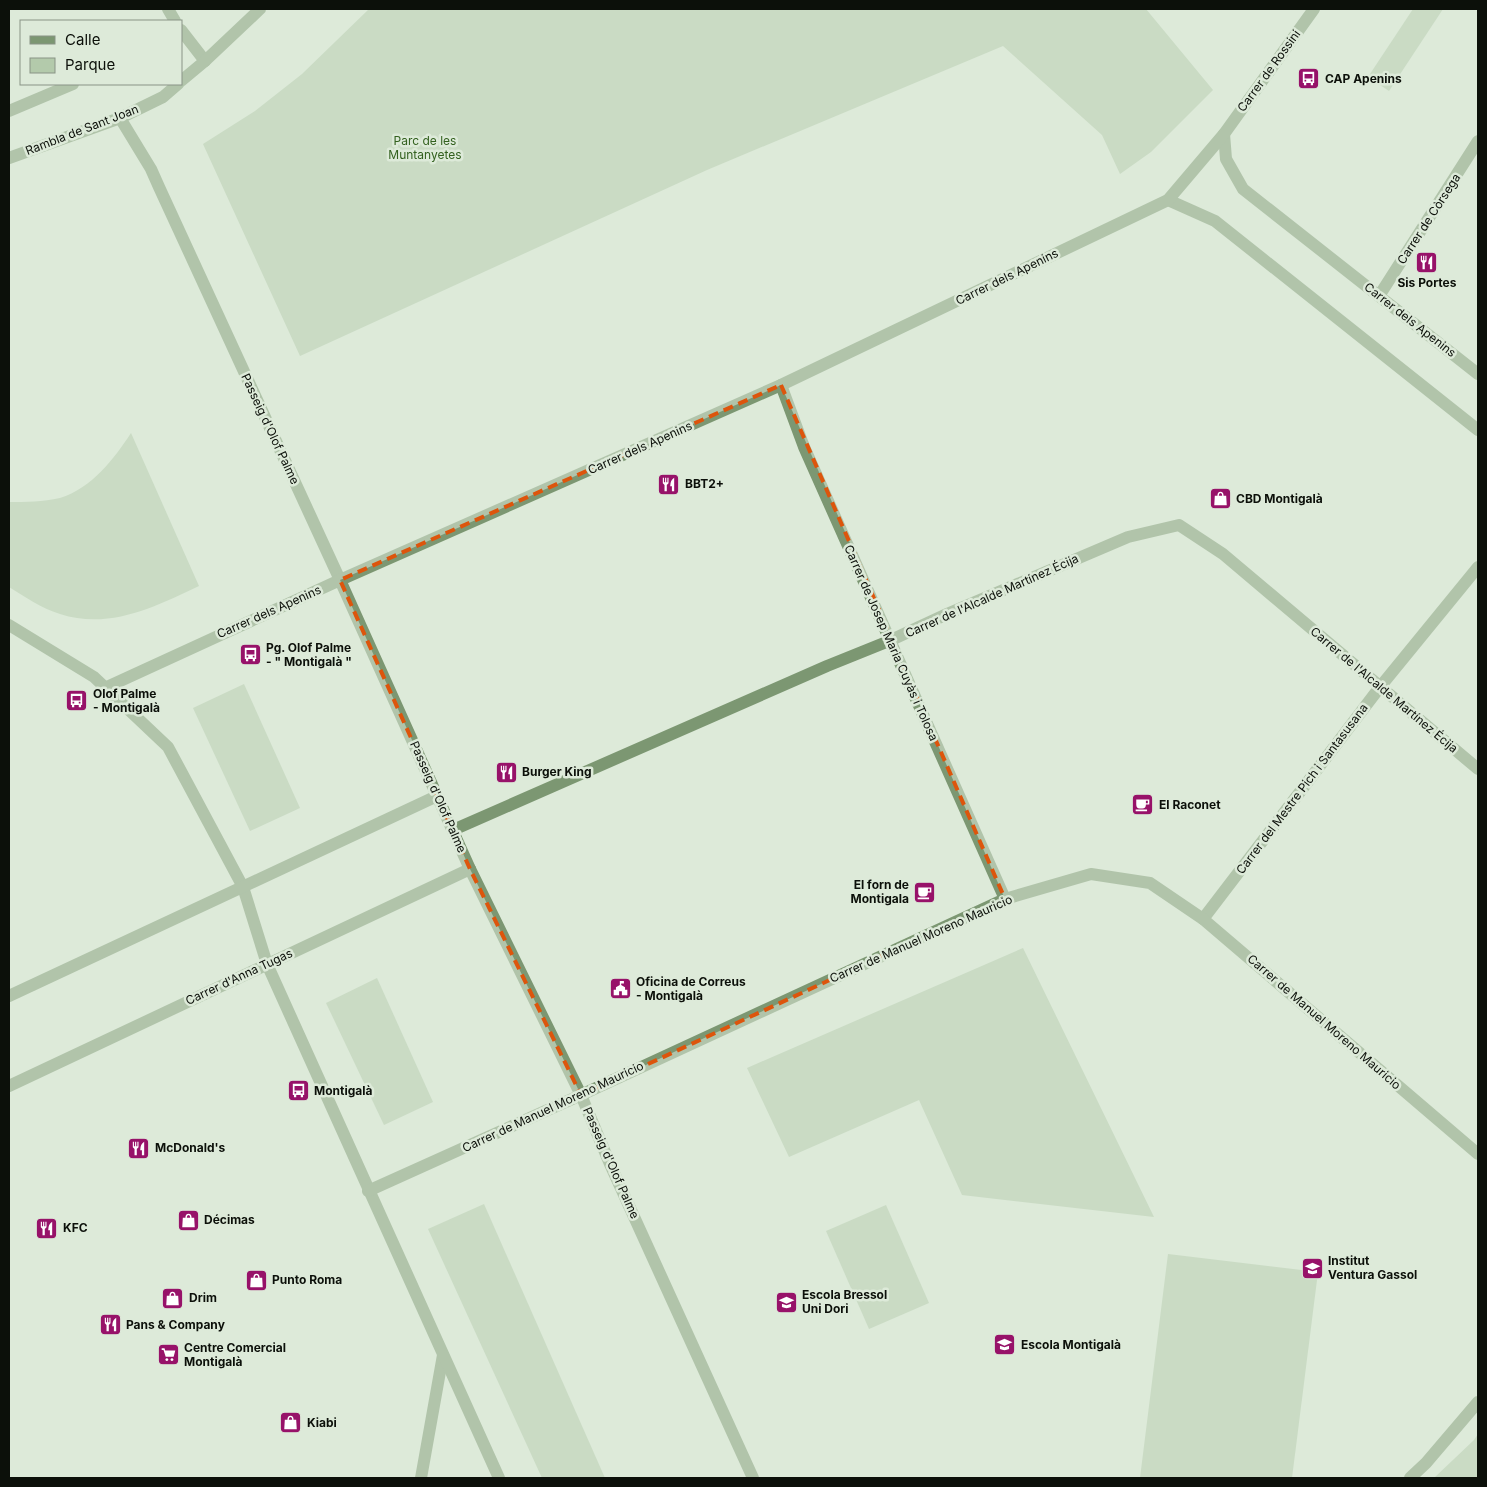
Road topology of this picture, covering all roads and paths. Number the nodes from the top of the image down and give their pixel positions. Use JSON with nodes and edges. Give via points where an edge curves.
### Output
{"nodes":[{"id":1,"x":168,"y":9,"type":"edge"},
{"id":2,"x":260,"y":9,"type":"edge"},
{"id":3,"x":1314,"y":9,"type":"edge"},
{"id":4,"x":174,"y":20,"type":"edge"},
{"id":5,"x":182,"y":31,"type":"edge"},
{"id":6,"x":206,"y":61,"type":"junction"},
{"id":7,"x":182,"y":80,"type":"edge"},
{"id":8,"x":72,"y":85,"type":"edge"},
{"id":9,"x":177,"y":85,"type":"edge"},
{"id":10,"x":9,"y":111,"type":"edge"},
{"id":11,"x":120,"y":118,"type":"junction"},
{"id":12,"x":1224,"y":134,"type":"junction"},
{"id":13,"x":1478,"y":142,"type":"edge"},
{"id":14,"x":9,"y":158,"type":"edge"},
{"id":15,"x":1168,"y":200,"type":"junction"},
{"id":16,"x":1379,"y":296,"type":"junction"},
{"id":17,"x":1478,"y":374,"type":"edge"},
{"id":18,"x":781,"y":385,"type":"junction"},
{"id":19,"x":1478,"y":430,"type":"edge"},
{"id":20,"x":1478,"y":567,"type":"edge"},
{"id":21,"x":340,"y":580,"type":"junction"},
{"id":22,"x":9,"y":625,"type":"edge"},
{"id":23,"x":889,"y":641,"type":"junction"},
{"id":24,"x":1380,"y":687,"type":"junction"},
{"id":25,"x":107,"y":688,"type":"junction"},
{"id":26,"x":1478,"y":769,"type":"edge"},
{"id":27,"x":437,"y":796,"type":"junction"},
{"id":28,"x":452,"y":830,"type":"junction"},
{"id":29,"x":470,"y":869,"type":"junction"},
{"id":30,"x":243,"y":886,"type":"junction"},
{"id":31,"x":1005,"y":899,"type":"junction"},
{"id":32,"x":1203,"y":920,"type":"junction"},
{"id":33,"x":267,"y":964,"type":"junction"},
{"id":34,"x":9,"y":996,"type":"edge"},
{"id":35,"x":9,"y":1086,"type":"edge"},
{"id":36,"x":581,"y":1095,"type":"junction"},
{"id":37,"x":1478,"y":1154,"type":"edge"},
{"id":38,"x":368,"y":1191,"type":"junction"},
{"id":39,"x":443,"y":1356,"type":"junction"},
{"id":40,"x":1478,"y":1402,"type":"edge"},
{"id":41,"x":421,"y":1478,"type":"edge"},
{"id":42,"x":499,"y":1478,"type":"edge"},
{"id":43,"x":752,"y":1478,"type":"edge"},
{"id":44,"x":1410,"y":1478,"type":"edge"}],
"edges":[{"from":1,"to":4,"type":"street"},
{"from":2,"to":6,"type":"street"},
{"from":3,"to":12,"type":"street","name":"Carrer de Rossini"},
{"from":5,"to":6,"type":"street"},
{"from":6,"to":7,"type":"street"},
{"from":8,"to":10,"type":"street"},
{"from":9,"to":11,"type":"street","name":"Rambla de Sant Joan","via":[[163,97]]},
{"from":11,"to":14,"type":"street","name":"Rambla de Sant Joan"},
{"from":11,"to":21,"type":"street","name":"Passeig d'Olof Palme","via":[[151,169]]},
{"from":12,"to":15,"type":"street","name":"Carrer dels Apenins"},
{"from":12,"to":16,"type":"street","name":"Carrer dels Apenins","via":[[1226,159],[1243,189]]},
{"from":13,"to":16,"type":"street","name":"Carrer de Còrsega"},
{"from":15,"to":18,"type":"street","name":"Carrer dels Apenins"},
{"from":15,"to":19,"type":"street","via":[[1215,221]]},
{"from":16,"to":17,"type":"street","name":"Carrer dels Apenins"},
{"from":18,"to":21,"type":"street","name":"Carrer dels Apenins"},
{"from":18,"to":23,"type":"street","name":"Carrer de Josep Maria Cuyàs i Tolosa","via":[[804,447]]},
{"from":20,"to":24,"type":"street","name":"Carrer del Mestre Pich i Santasusana"},
{"from":21,"to":25,"type":"street","name":"Carrer dels Apenins"},
{"from":21,"to":27,"type":"street","name":"Passeig d'Olof Palme"},
{"from":22,"to":25,"type":"street"},
{"from":23,"to":24,"type":"street","name":"Carrer de l'Alcalde Martínez Écija","via":[[1128,537],[1179,525],[1223,554]]},
{"from":23,"to":28,"type":"street","name":"Carrer de l'Alcalde Martínez Écija"},
{"from":23,"to":31,"type":"street","name":"Carrer de Josep Maria Cuyàs i Tolosa"},
{"from":24,"to":26,"type":"street","name":"Carrer de l'Alcalde Martínez Écija"},
{"from":24,"to":32,"type":"street","name":"Carrer del Mestre Pich i Santasusana"},
{"from":25,"to":30,"type":"street","via":[[168,747]]},
{"from":27,"to":28,"type":"street","name":"Passeig d'Olof Palme"},
{"from":27,"to":30,"type":"street"},
{"from":28,"to":29,"type":"street","name":"Passeig d'Olof Palme"},
{"from":29,"to":33,"type":"street","name":"Carrer d'Anna Tugas"},
{"from":29,"to":36,"type":"street","name":"Passeig d'Olof Palme"},
{"from":30,"to":33,"type":"street"},
{"from":30,"to":34,"type":"street"},
{"from":31,"to":32,"type":"street","name":"Carrer de Manuel Moreno Mauricio","via":[[1091,874],[1150,883]]},
{"from":31,"to":36,"type":"street","name":"Carrer de Manuel Moreno Mauricio"},
{"from":32,"to":37,"type":"street","name":"Carrer de Manuel Moreno Mauricio"},
{"from":33,"to":35,"type":"street","name":"Carrer d'Anna Tugas"},
{"from":33,"to":38,"type":"street"},
{"from":36,"to":38,"type":"street","name":"Carrer de Manuel Moreno Mauricio"},
{"from":36,"to":43,"type":"street","name":"Passeig d'Olof Palme"},
{"from":38,"to":39,"type":"street"},
{"from":39,"to":41,"type":"street"},
{"from":39,"to":42,"type":"street"},
{"from":40,"to":44,"type":"street"}]}
